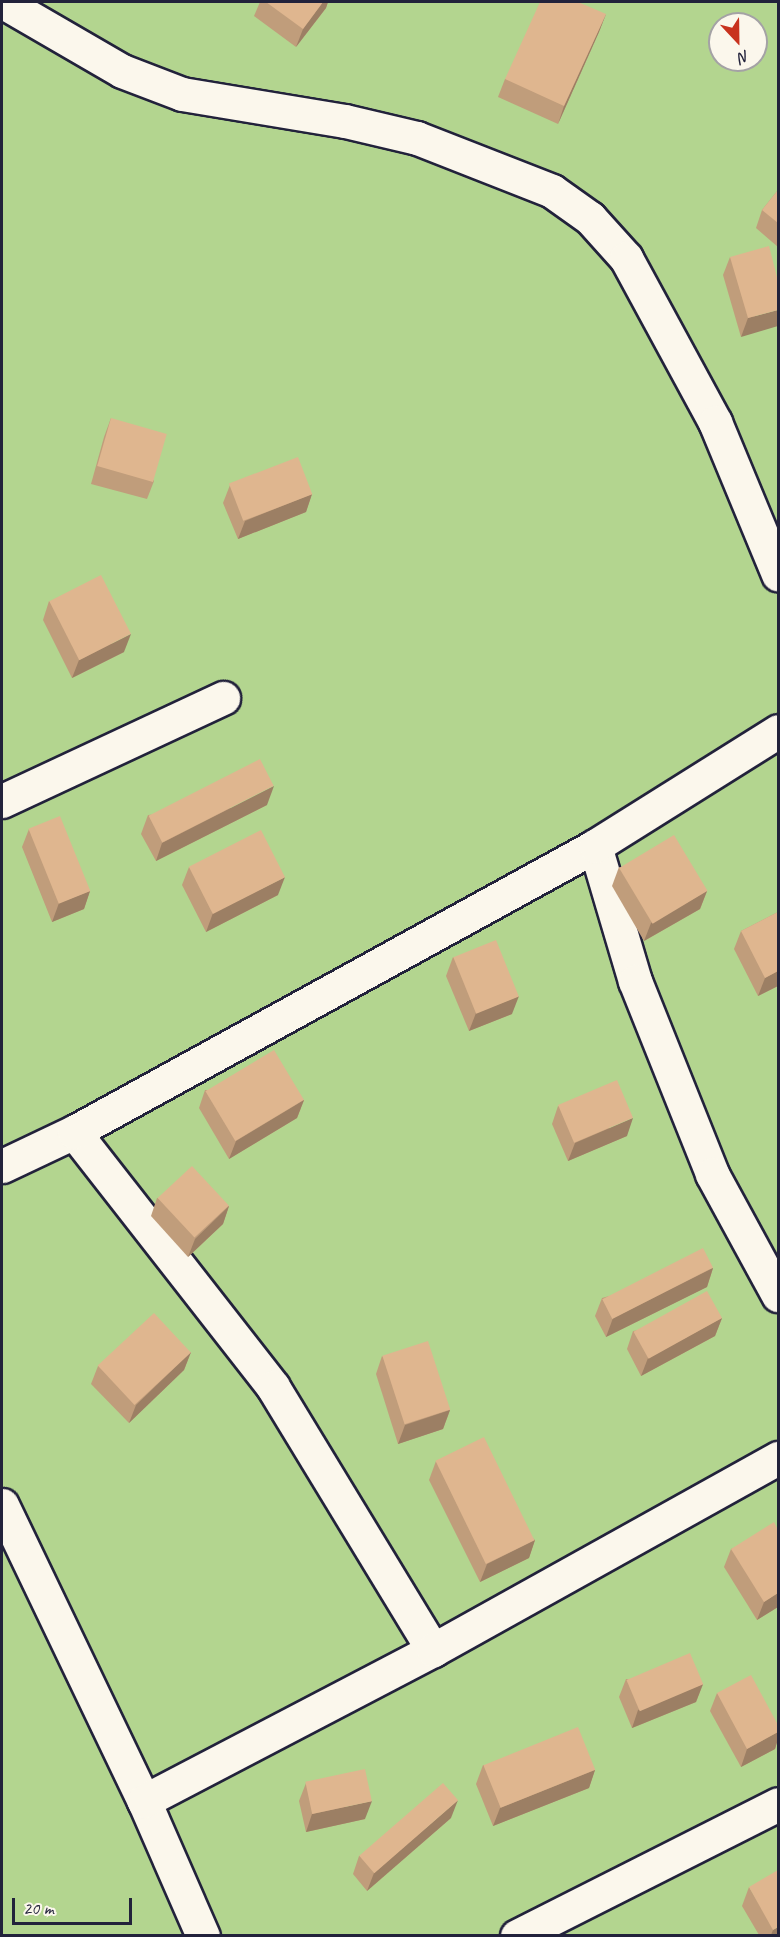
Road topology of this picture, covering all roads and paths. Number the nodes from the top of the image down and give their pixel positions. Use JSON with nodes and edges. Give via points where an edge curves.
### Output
{"nodes":[{"id":1,"x":6,"y":12,"type":"edge"},
{"id":2,"x":778,"y":574,"type":"edge"},
{"id":3,"x":223,"y":698,"type":"dead end"},
{"id":4,"x":778,"y":731,"type":"edge"},
{"id":5,"x":2,"y":801,"type":"edge"},
{"id":6,"x":595,"y":846,"type":"junction"},
{"id":7,"x":74,"y":1132,"type":"junction"},
{"id":8,"x":2,"y":1166,"type":"edge"},
{"id":9,"x":778,"y":1295,"type":"edge"},
{"id":10,"x":778,"y":1458,"type":"edge"},
{"id":11,"x":2,"y":1505,"type":"edge"},
{"id":12,"x":434,"y":1650,"type":"junction"},
{"id":13,"x":144,"y":1801,"type":"junction"},
{"id":14,"x":778,"y":1804,"type":"edge"},
{"id":15,"x":203,"y":1935,"type":"edge"},
{"id":16,"x":517,"y":1935,"type":"edge"}],
"edges":[{"from":1,"to":2,"type":"street","via":[[122,71],[182,94],[345,121],[417,138],[552,191],[590,218],[626,258],[715,422]]},
{"from":3,"to":5,"type":"street"},
{"from":4,"to":6,"type":"street"},
{"from":6,"to":7,"type":"street"},
{"from":6,"to":9,"type":"street","via":[[635,981],[712,1174]]},
{"from":7,"to":8,"type":"street"},
{"from":7,"to":12,"type":"street","via":[[273,1387]]},
{"from":10,"to":12,"type":"street"},
{"from":11,"to":13,"type":"street"},
{"from":12,"to":13,"type":"street"},
{"from":13,"to":15,"type":"street"},
{"from":14,"to":16,"type":"street"}]}
